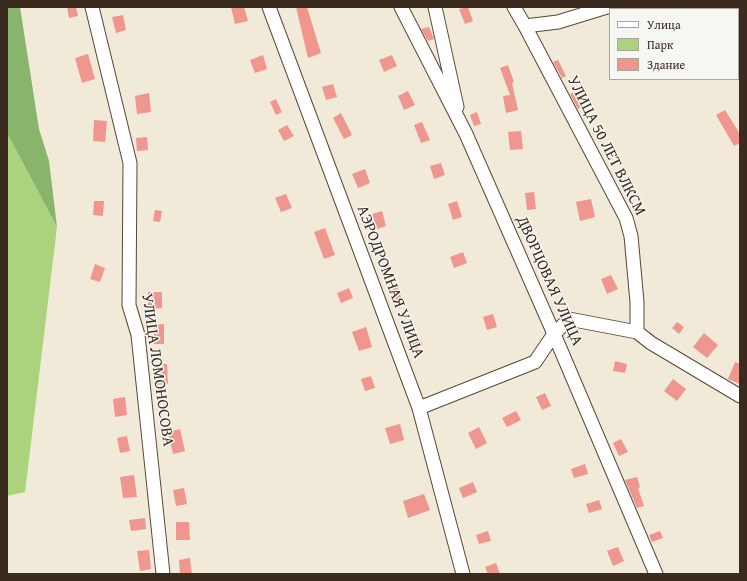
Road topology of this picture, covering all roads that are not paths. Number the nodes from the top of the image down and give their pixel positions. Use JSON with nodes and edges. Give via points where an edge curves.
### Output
{"nodes":[{"id":1,"x":92,"y":7,"type":"edge"},
{"id":2,"x":269,"y":7,"type":"edge"},
{"id":3,"x":401,"y":7,"type":"edge"},
{"id":4,"x":435,"y":7,"type":"edge"},
{"id":5,"x":514,"y":7,"type":"edge"},
{"id":6,"x":607,"y":7,"type":"edge"},
{"id":7,"x":525,"y":26,"type":"junction"},
{"id":8,"x":461,"y":124,"type":"junction"},
{"id":9,"x":637,"y":332,"type":"junction"},
{"id":10,"x":554,"y":334,"type":"junction"},
{"id":11,"x":740,"y":396,"type":"edge"},
{"id":12,"x":419,"y":408,"type":"junction"},
{"id":13,"x":164,"y":574,"type":"edge"},
{"id":14,"x":464,"y":574,"type":"edge"},
{"id":15,"x":656,"y":574,"type":"edge"}],
"edges":[{"from":1,"to":13,"type":"street","name":"УЛИЦА ЛОМОНОСОВА","via":[[130,163],[129,305],[138,335]]},
{"from":2,"to":12,"type":"street","name":"АЭРОДРОМНАЯ УЛИЦА"},
{"from":3,"to":8,"type":"street","name":"ДВОРЦОВАЯ УЛИЦА"},
{"from":4,"to":8,"type":"street"},
{"from":5,"to":7,"type":"street","name":"УЛИЦА 50 ЛЕТ ВЛКСМ"},
{"from":6,"to":7,"type":"street","via":[[558,22]]},
{"from":7,"to":9,"type":"street","name":"УЛИЦА 50 ЛЕТ ВЛКСМ","via":[[626,218],[631,236],[638,302]]},
{"from":8,"to":10,"type":"street","name":"ДВОРЦОВАЯ УЛИЦА"},
{"from":9,"to":10,"type":"street","via":[[569,319]]},
{"from":9,"to":11,"type":"street"},
{"from":10,"to":12,"type":"street","via":[[535,362]]},
{"from":10,"to":15,"type":"street","name":"ДВОРЦОВАЯ УЛИЦА"},
{"from":12,"to":14,"type":"street","name":"АЭРОДРОМНАЯ УЛИЦА"}]}
